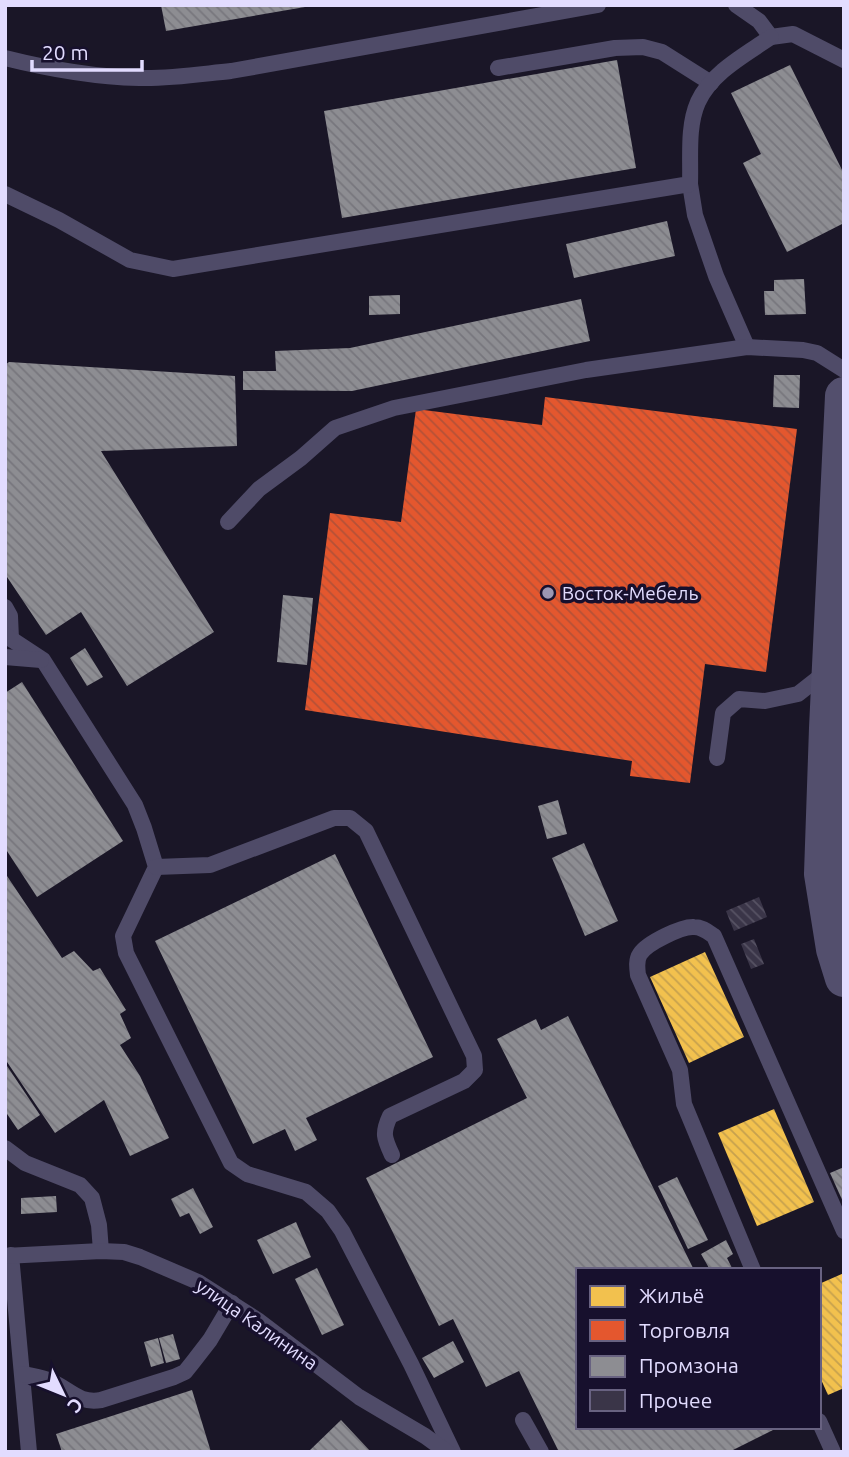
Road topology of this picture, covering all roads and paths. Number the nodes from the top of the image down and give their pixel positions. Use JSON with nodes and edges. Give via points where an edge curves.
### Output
{"nodes":[{"id":1,"x":598,"y":5,"type":"edge"},
{"id":2,"x":739,"y":6,"type":"edge"},
{"id":3,"x":771,"y":37,"type":"junction"},
{"id":4,"x":843,"y":57,"type":"edge"},
{"id":5,"x":5,"y":58,"type":"edge"},
{"id":6,"x":498,"y":68,"type":"dead end"},
{"id":7,"x":711,"y":83,"type":"junction"},
{"id":8,"x":690,"y":184,"type":"junction"},
{"id":9,"x":5,"y":194,"type":"edge"},
{"id":10,"x":747,"y":347,"type":"junction"},
{"id":11,"x":844,"y":370,"type":"edge"},
{"id":12,"x":844,"y":396,"type":"edge"},
{"id":13,"x":228,"y":522,"type":"dead end"},
{"id":14,"x":5,"y":607,"type":"edge"},
{"id":15,"x":8,"y":637,"type":"edge"},
{"id":16,"x":5,"y":657,"type":"edge"},
{"id":17,"x":43,"y":660,"type":"junction"},
{"id":18,"x":831,"y":669,"type":"junction"},
{"id":19,"x":717,"y":758,"type":"dead end"},
{"id":20,"x":156,"y":867,"type":"junction"},
{"id":21,"x":841,"y":959,"type":"edge"},
{"id":22,"x":5,"y":1148,"type":"edge"},
{"id":23,"x":392,"y":1155,"type":"dead end"},
{"id":24,"x":844,"y":1231,"type":"edge"},
{"id":25,"x":101,"y":1251,"type":"junction"},
{"id":26,"x":8,"y":1255,"type":"edge"},
{"id":27,"x":752,"y":1268,"type":"edge"},
{"id":28,"x":232,"y":1303,"type":"junction"},
{"id":29,"x":23,"y":1374,"type":"junction"},
{"id":30,"x":523,"y":1420,"type":"dead end"},
{"id":31,"x":821,"y":1425,"type":"edge"},
{"id":32,"x":29,"y":1452,"type":"edge"},
{"id":33,"x":447,"y":1452,"type":"edge"},
{"id":34,"x":453,"y":1452,"type":"edge"},
{"id":35,"x":541,"y":1452,"type":"edge"},
{"id":36,"x":833,"y":1452,"type":"edge"}],
"edges":[{"from":1,"to":5,"type":"lane","via":[[177,77],[103,76]]},
{"from":2,"to":3,"type":"lane"},
{"from":3,"to":4,"type":"lane","via":[[793,34]]},
{"from":3,"to":7,"type":"lane"},
{"from":6,"to":7,"type":"lane","via":[[643,47],[662,52]]},
{"from":7,"to":8,"type":"lane","via":[[698,103],[692,127]]},
{"from":8,"to":9,"type":"lane","via":[[173,270],[130,260]]},
{"from":8,"to":10,"type":"lane","via":[[695,215],[716,276]]},
{"from":10,"to":11,"type":"lane","via":[[817,353]]},
{"from":10,"to":13,"type":"lane","via":[[586,370],[370,416],[335,428],[259,489]]},
{"from":12,"to":18,"type":"main road"},
{"from":14,"to":15,"type":"lane","via":[[10,617]]},
{"from":15,"to":17,"type":"lane"},
{"from":16,"to":17,"type":"lane"},
{"from":17,"to":20,"type":"lane","via":[[135,805]]},
{"from":18,"to":19,"type":"lane","via":[[797,694],[765,701],[739,699],[723,713]]},
{"from":18,"to":21,"type":"main road","via":[[823,874]]},
{"from":20,"to":23,"type":"lane","via":[[210,865],[334,818],[350,818],[366,831],[474,1056],[475,1070],[464,1082],[390,1116],[384,1128]]},
{"from":20,"to":34,"type":"lane","via":[[123,936],[126,953],[225,1150],[232,1163],[247,1174],[306,1192],[328,1211],[361,1267]]},
{"from":22,"to":25,"type":"lane","via":[[24,1163],[80,1185],[92,1198]]},
{"from":24,"to":27,"type":"lane","via":[[714,936],[697,927],[674,932],[640,954],[638,975],[680,1070],[684,1104]]},
{"from":25,"to":26,"type":"lane","name":"улица Калинина"},
{"from":25,"to":28,"type":"lane","name":"улица Калинина","via":[[140,1257],[198,1282]]},
{"from":26,"to":29,"type":"lane"},
{"from":28,"to":29,"type":"lane","via":[[193,1363],[174,1377],[90,1402],[48,1379]]},
{"from":28,"to":33,"type":"lane","name":"улица Калинина","via":[[359,1397]]},
{"from":29,"to":32,"type":"lane"},
{"from":30,"to":35,"type":"lane"},
{"from":31,"to":36,"type":"lane"}]}
